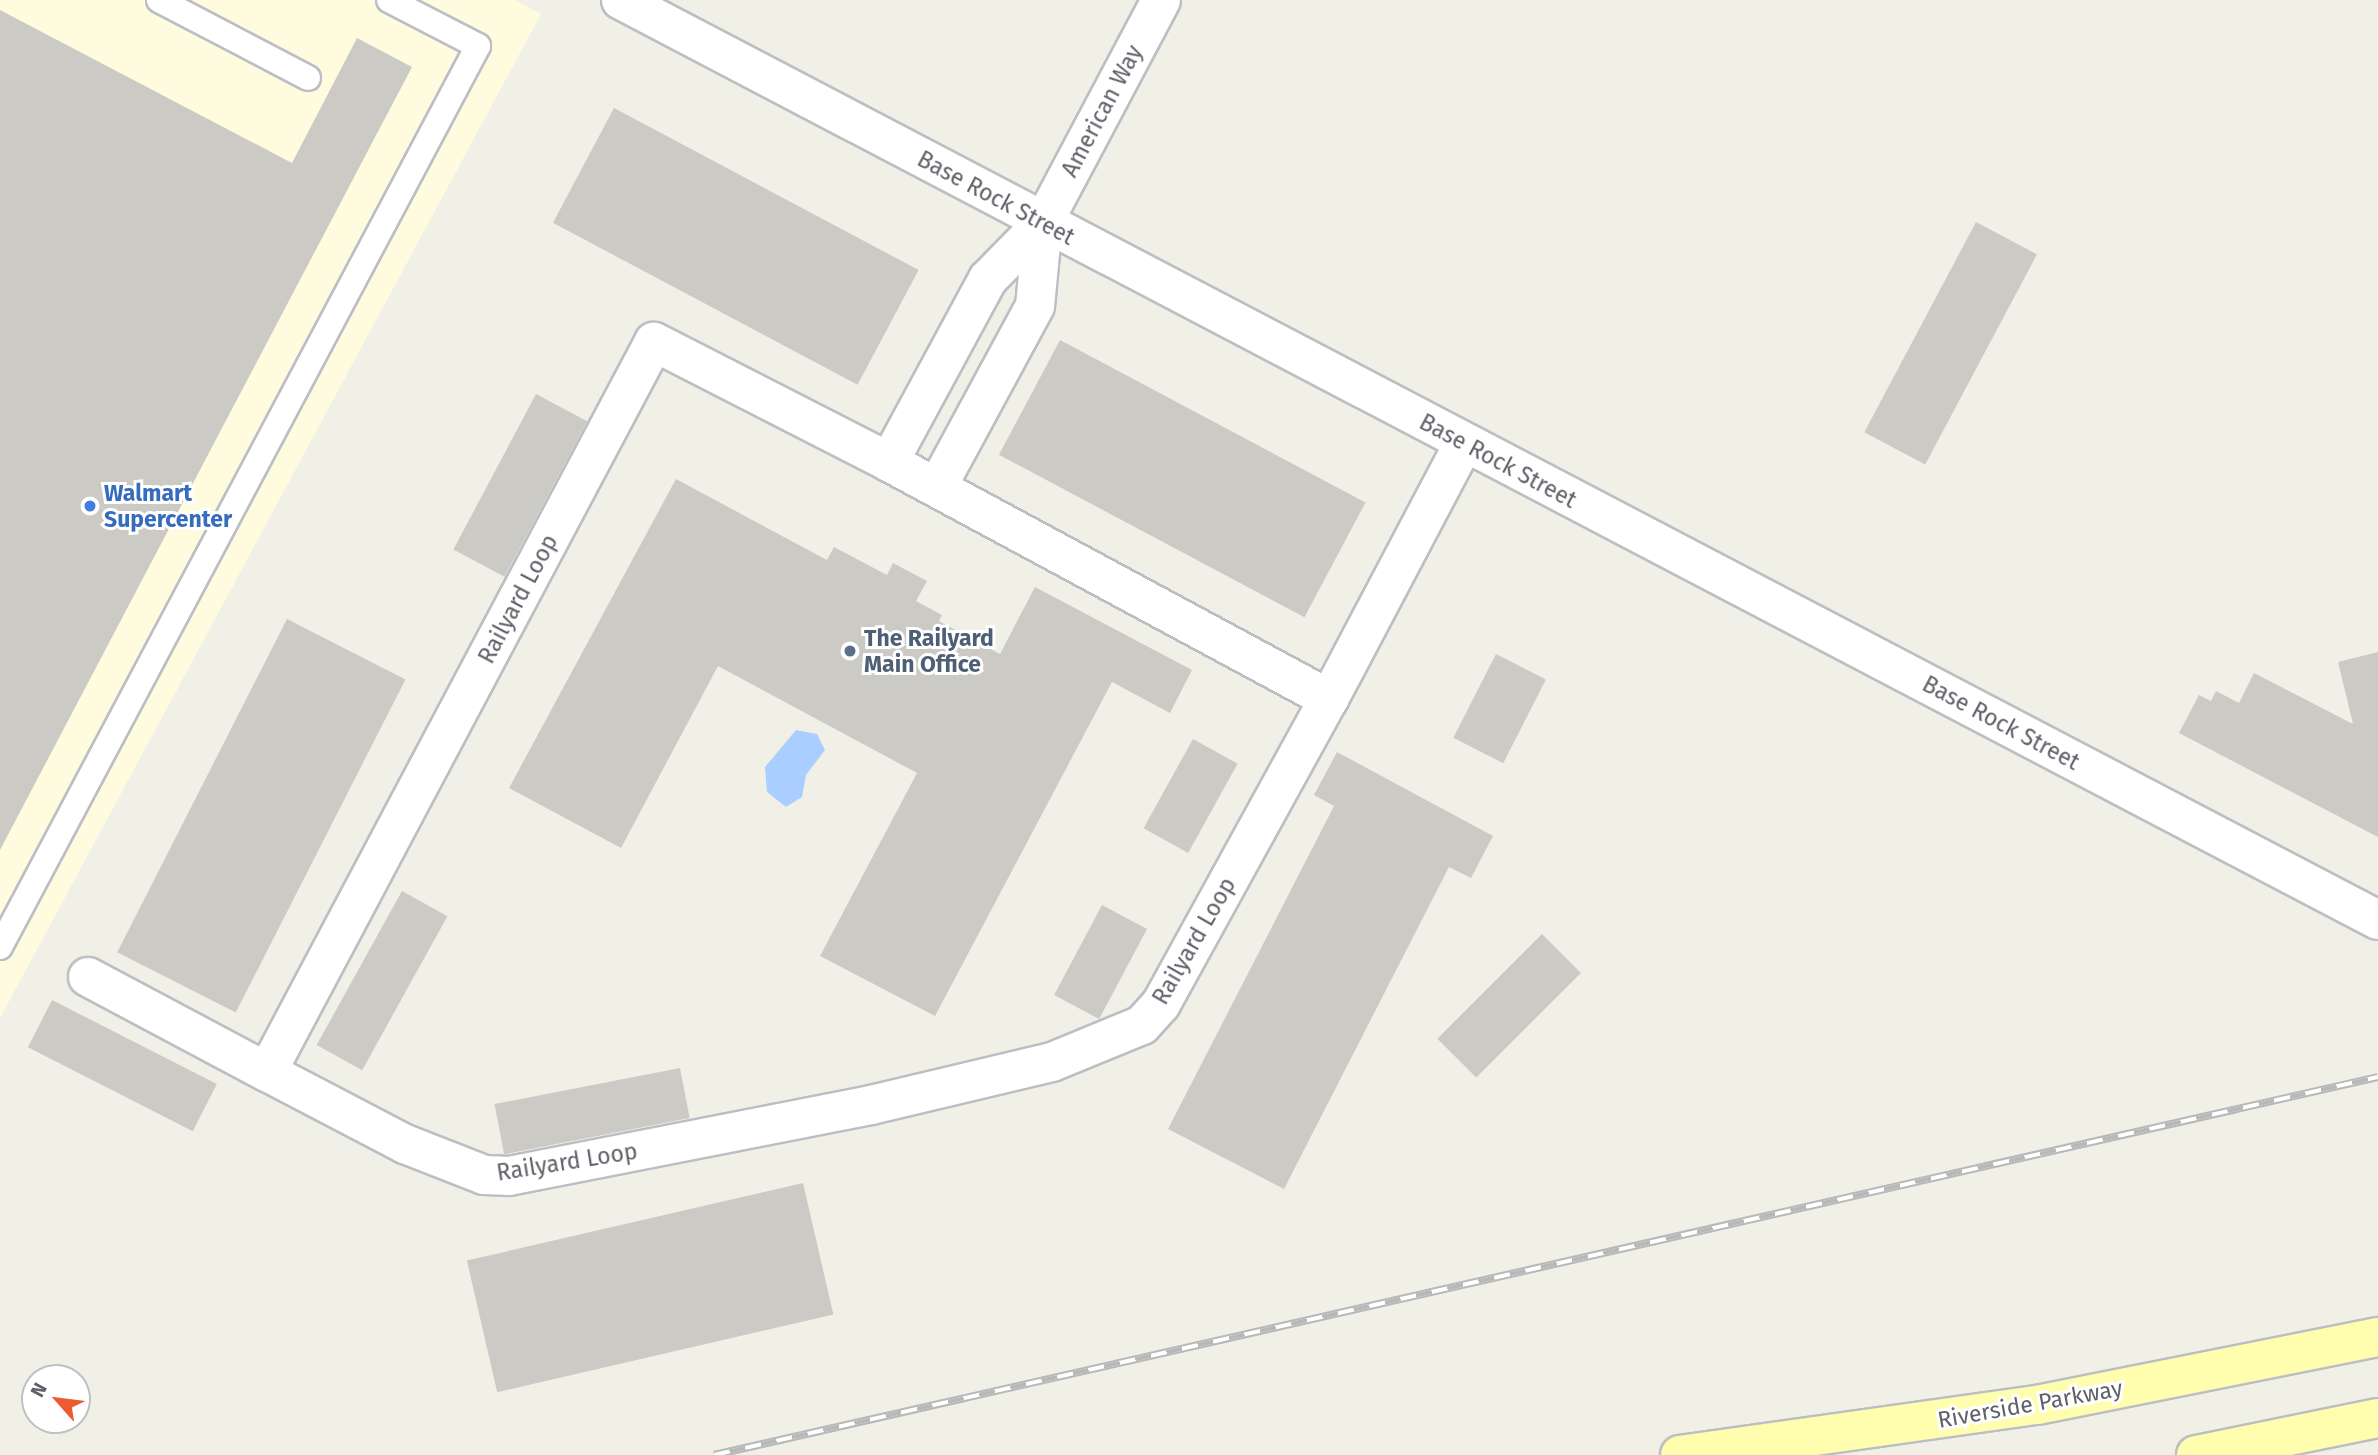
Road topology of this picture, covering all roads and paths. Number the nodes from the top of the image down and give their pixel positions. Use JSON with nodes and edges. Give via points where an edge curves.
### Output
{"nodes":[{"id":1,"x":159,"y":0,"type":"edge"},
{"id":2,"x":389,"y":0,"type":"edge"},
{"id":3,"x":621,"y":0,"type":"edge"},
{"id":4,"x":1161,"y":0,"type":"edge"},
{"id":5,"x":307,"y":78,"type":"dead end"},
{"id":6,"x":1043,"y":223,"type":"junction"},
{"id":7,"x":1464,"y":443,"type":"junction"},
{"id":8,"x":889,"y":462,"type":"junction"},
{"id":9,"x":937,"y":487,"type":"junction"},
{"id":10,"x":1329,"y":699,"type":"junction"},
{"id":11,"x":2377,"y":920,"type":"edge"},
{"id":12,"x":0,"y":947,"type":"edge"},
{"id":13,"x":88,"y":977,"type":"dead end"},
{"id":14,"x":267,"y":1072,"type":"junction"},
{"id":15,"x":2378,"y":1337,"type":"edge"},
{"id":16,"x":2378,"y":1418,"type":"edge"},
{"id":17,"x":1680,"y":1455,"type":"edge"},
{"id":18,"x":2196,"y":1455,"type":"edge"}],
"edges":[{"from":1,"to":5,"type":"lane"},
{"from":2,"to":12,"type":"lane","via":[[478,46]]},
{"from":3,"to":6,"type":"street","name":"Base Rock Street"},
{"from":4,"to":6,"type":"street","name":"American Way"},
{"from":6,"to":7,"type":"street","name":"Base Rock Street"},
{"from":6,"to":8,"type":"street","via":[[988,279]]},
{"from":6,"to":9,"type":"street","via":[[1035,306]]},
{"from":7,"to":10,"type":"street"},
{"from":7,"to":11,"type":"street","name":"Base Rock Street"},
{"from":8,"to":9,"type":"street","name":"Railyard Loop"},
{"from":8,"to":14,"type":"street","name":"Railyard Loop","via":[[654,342]]},
{"from":9,"to":10,"type":"street","name":"Railyard Loop"},
{"from":10,"to":14,"type":"street","name":"Railyard Loop","via":[[1161,1004],[1142,1025],[1052,1062],[871,1105],[509,1176],[484,1175],[405,1144]]},
{"from":13,"to":14,"type":"street"},
{"from":15,"to":17,"type":"main road","name":"Riverside Parkway","via":[[2037,1405]]},
{"from":16,"to":18,"type":"main road"}]}
